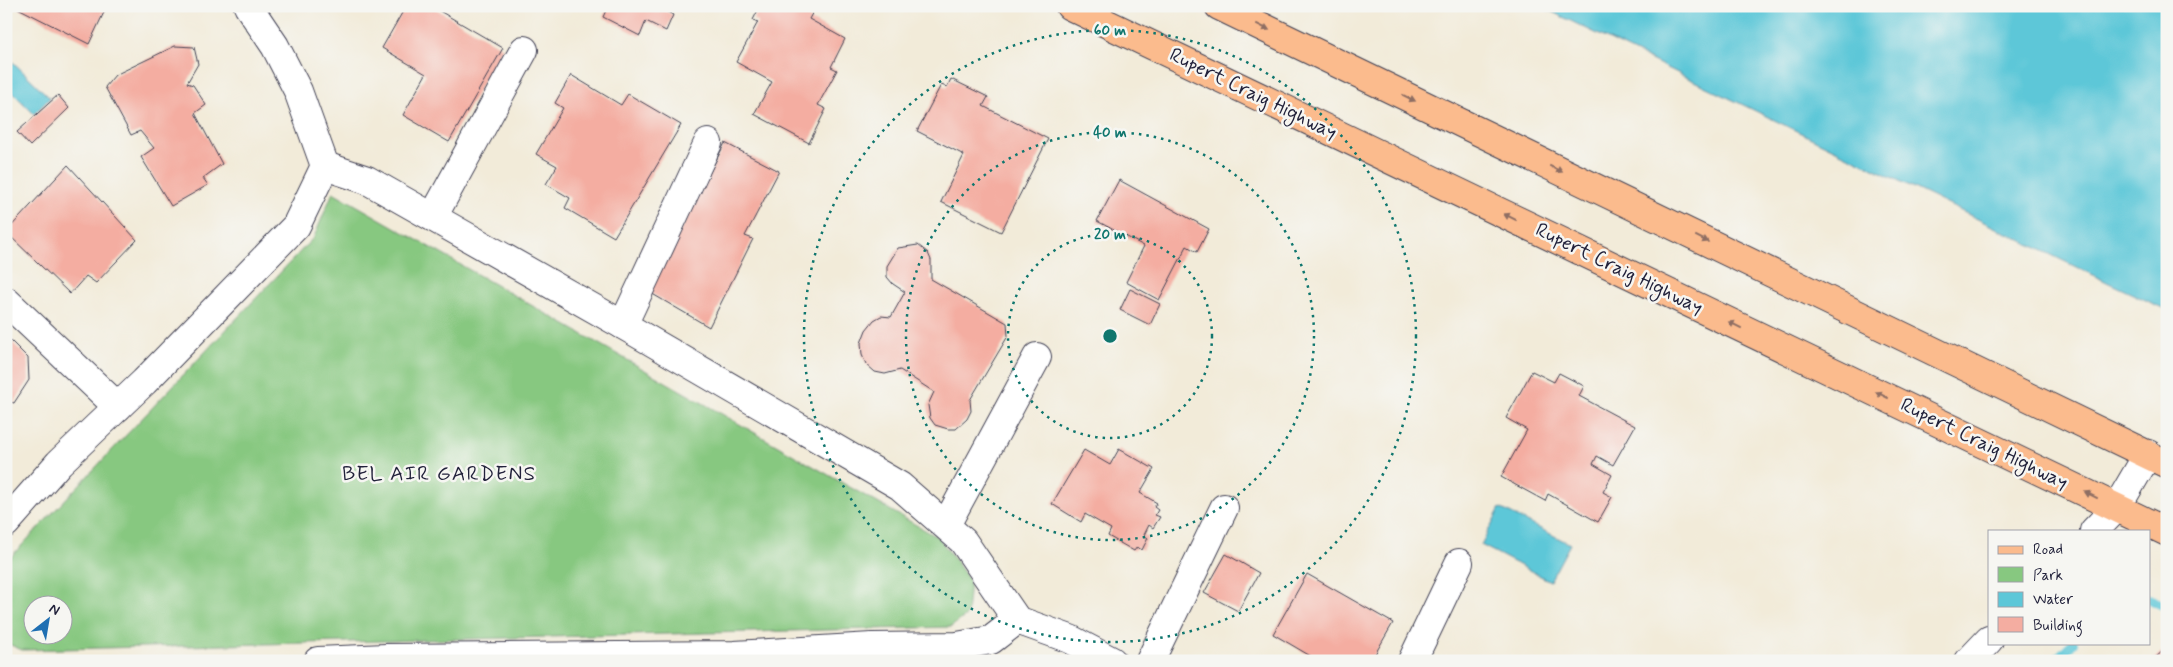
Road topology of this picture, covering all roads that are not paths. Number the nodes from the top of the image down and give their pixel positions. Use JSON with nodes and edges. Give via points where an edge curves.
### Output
{"nodes":[{"id":1,"x":248,"y":6,"type":"edge"},
{"id":2,"x":1070,"y":6,"type":"edge"},
{"id":3,"x":1219,"y":6,"type":"edge"},
{"id":4,"x":524,"y":50,"type":"dead end"},
{"id":5,"x":708,"y":143,"type":"dead end"},
{"id":6,"x":325,"y":166,"type":"junction"},
{"id":7,"x":433,"y":217,"type":"junction"},
{"id":8,"x":6,"y":301,"type":"edge"},
{"id":9,"x":623,"y":325,"type":"junction"},
{"id":10,"x":1037,"y":357,"type":"dead end"},
{"id":11,"x":118,"y":407,"type":"junction"},
{"id":12,"x":2157,"y":459,"type":"edge"},
{"id":13,"x":2116,"y":507,"type":"junction"},
{"id":14,"x":1224,"y":508,"type":"dead end"},
{"id":15,"x":6,"y":523,"type":"edge"},
{"id":16,"x":946,"y":525,"type":"junction"},
{"id":17,"x":2095,"y":530,"type":"edge"},
{"id":18,"x":2167,"y":532,"type":"edge"},
{"id":19,"x":1459,"y":564,"type":"dead end"},
{"id":20,"x":1017,"y":620,"type":"junction"},
{"id":21,"x":1988,"y":641,"type":"edge"},
{"id":22,"x":734,"y":658,"type":"edge"},
{"id":23,"x":318,"y":661,"type":"edge"},
{"id":24,"x":1112,"y":661,"type":"edge"},
{"id":25,"x":1150,"y":661,"type":"edge"},
{"id":26,"x":1412,"y":661,"type":"edge"},
{"id":27,"x":1969,"y":661,"type":"edge"}],
"edges":[{"from":1,"to":6,"type":"street","via":[[275,46],[298,91]]},
{"from":13,"to":2,"type":"main road","name":"Rupert Craig Highway","one_way":true},
{"from":3,"to":12,"type":"main road","one_way":true},
{"from":4,"to":7,"type":"street"},
{"from":5,"to":9,"type":"street"},
{"from":6,"to":7,"type":"street","via":[[367,180]]},
{"from":6,"to":11,"type":"street","via":[[296,226]]},
{"from":7,"to":9,"type":"street"},
{"from":8,"to":11,"type":"street"},
{"from":9,"to":16,"type":"street","via":[[900,486]]},
{"from":10,"to":16,"type":"street"},
{"from":11,"to":15,"type":"street","via":[[59,463]]},
{"from":12,"to":13,"type":"street"},
{"from":13,"to":17,"type":"street"},
{"from":13,"to":18,"type":"main road","name":"Rupert Craig Highway"},
{"from":14,"to":25,"type":"street"},
{"from":16,"to":20,"type":"street","via":[[963,541]]},
{"from":19,"to":26,"type":"street"},
{"from":20,"to":22,"type":"street","via":[[991,640],[957,646],[872,647]]},
{"from":20,"to":24,"type":"street","via":[[1070,638]]},
{"from":21,"to":27,"type":"street"},
{"from":22,"to":23,"type":"street","via":[[386,658]]}]}
